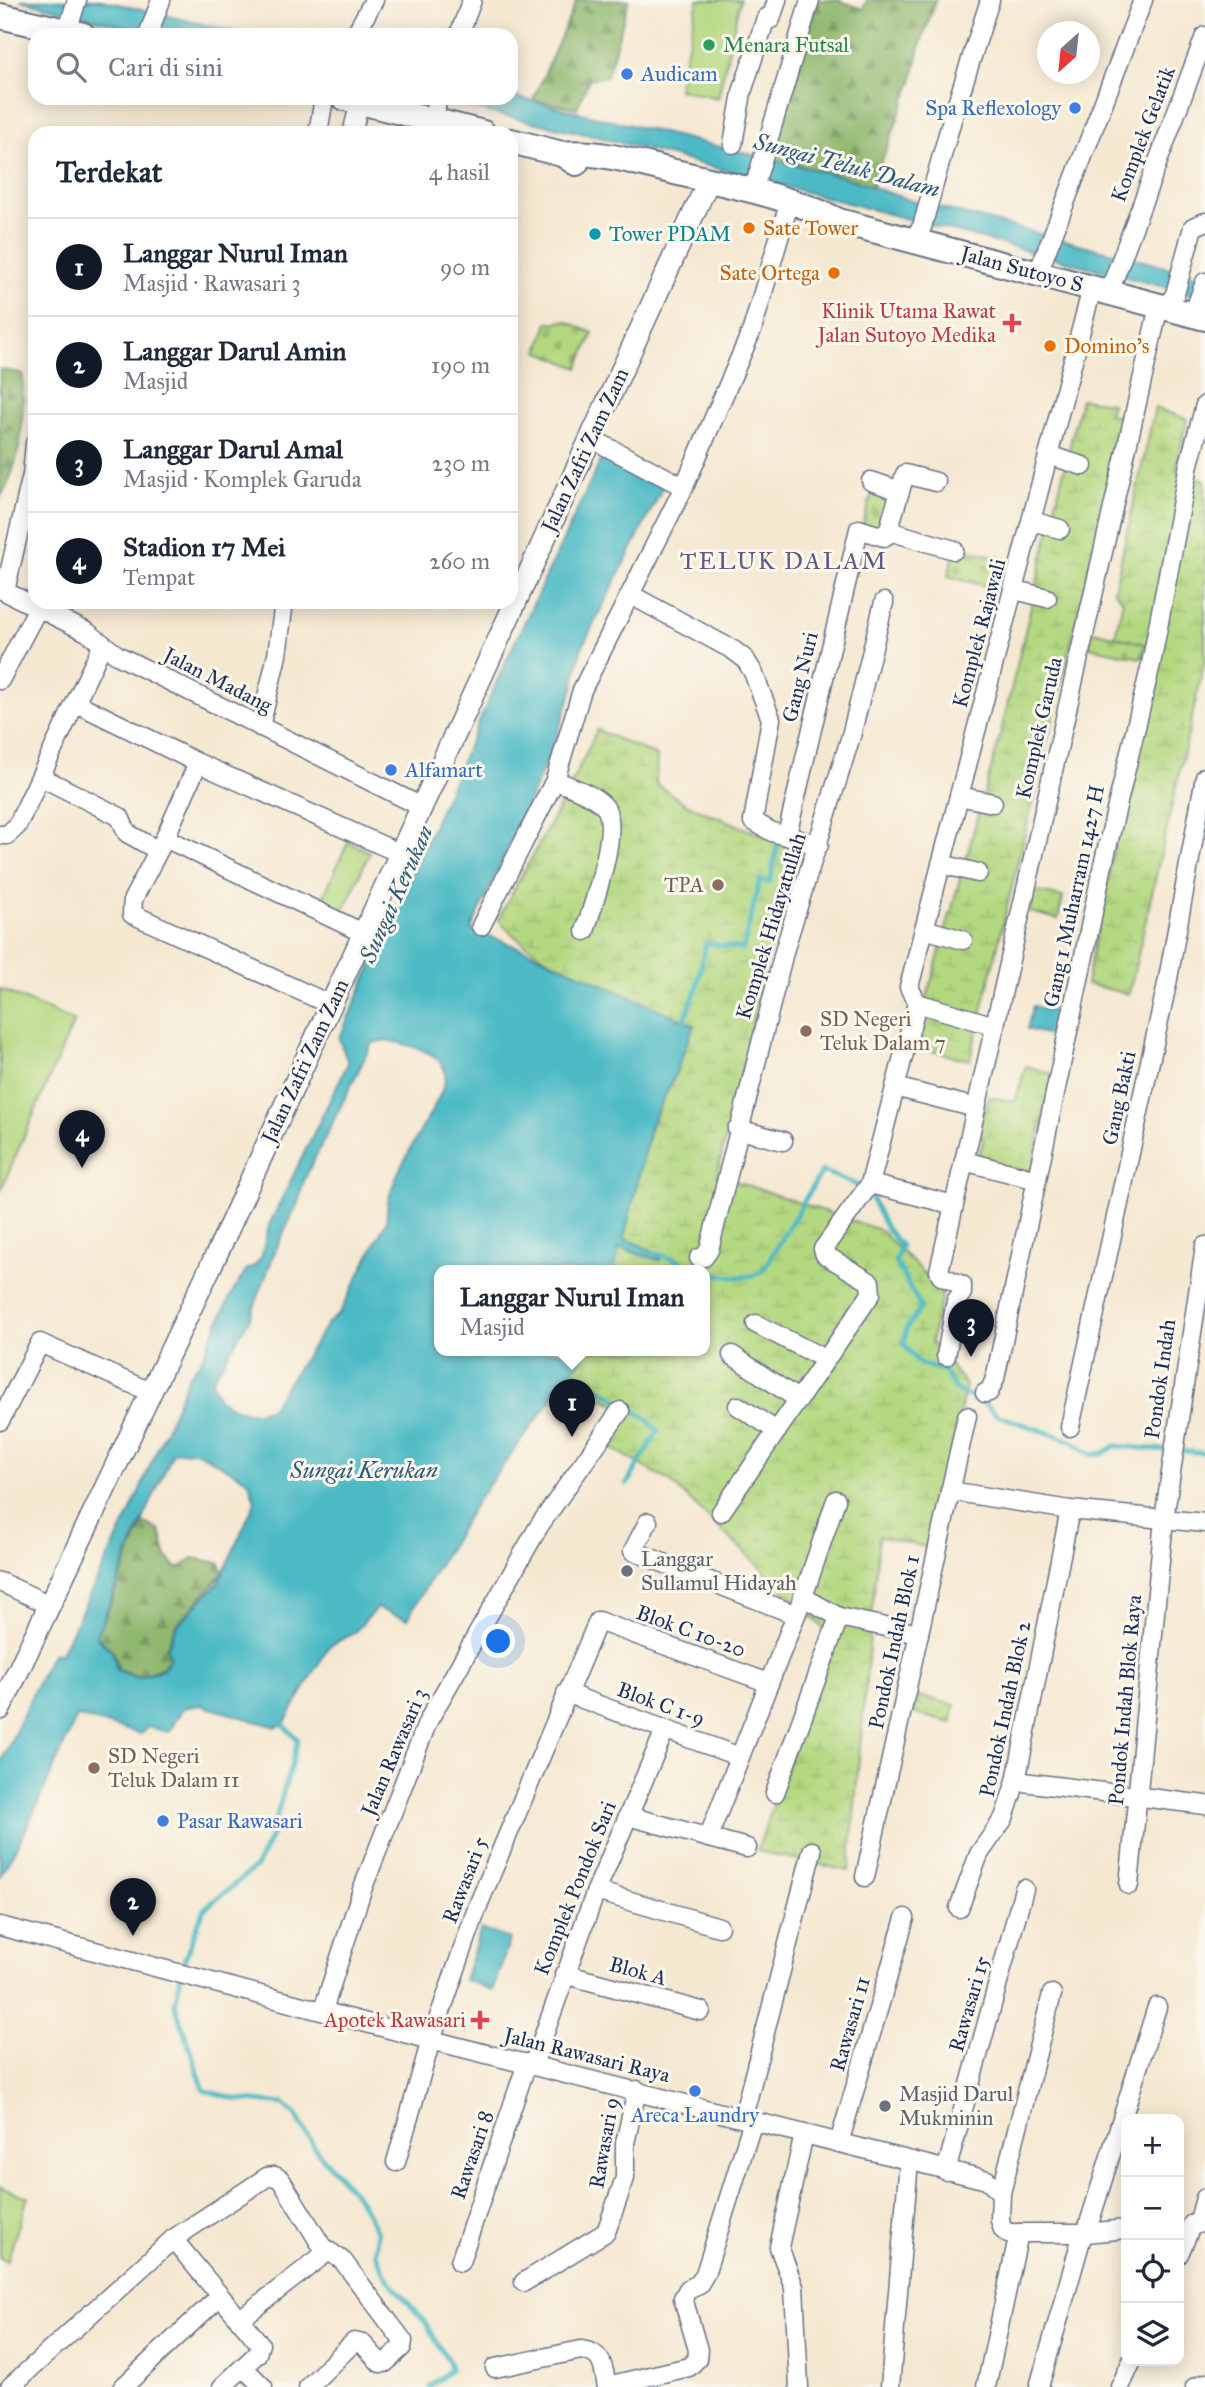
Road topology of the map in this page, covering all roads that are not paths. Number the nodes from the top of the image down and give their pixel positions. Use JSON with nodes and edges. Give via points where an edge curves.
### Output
{"nodes":[{"id":1,"x":77,"y":0,"type":"edge"},
{"id":2,"x":374,"y":0,"type":"edge"},
{"id":3,"x":472,"y":0,"type":"edge"},
{"id":4,"x":777,"y":0,"type":"edge"},
{"id":5,"x":810,"y":0,"type":"edge"},
{"id":6,"x":990,"y":0,"type":"edge"},
{"id":7,"x":1143,"y":0,"type":"edge"},
{"id":8,"x":159,"y":4,"type":"edge"},
{"id":9,"x":0,"y":16,"type":"edge"},
{"id":10,"x":73,"y":28,"type":"edge"},
{"id":11,"x":150,"y":28,"type":"edge"},
{"id":12,"x":359,"y":28,"type":"edge"},
{"id":13,"x":462,"y":28,"type":"edge"},
{"id":14,"x":1205,"y":36,"type":"edge"},
{"id":15,"x":323,"y":105,"type":"edge"},
{"id":16,"x":353,"y":105,"type":"edge"},
{"id":17,"x":412,"y":105,"type":"edge"},
{"id":18,"x":435,"y":107,"type":"edge"},
{"id":19,"x":319,"y":126,"type":"edge"},
{"id":20,"x":352,"y":126,"type":"edge"},
{"id":21,"x":470,"y":126,"type":"edge"},
{"id":22,"x":518,"y":143,"type":"edge"},
{"id":23,"x":733,"y":145,"type":"dead end"},
{"id":24,"x":755,"y":186,"type":"junction"},
{"id":25,"x":706,"y":187,"type":"junction"},
{"id":26,"x":786,"y":214,"type":"junction"},
{"id":27,"x":839,"y":221,"type":"junction"},
{"id":28,"x":1205,"y":222,"type":"edge"},
{"id":29,"x":917,"y":234,"type":"junction"},
{"id":30,"x":1041,"y":267,"type":"junction"},
{"id":31,"x":1205,"y":282,"type":"edge"},
{"id":32,"x":1105,"y":285,"type":"junction"},
{"id":33,"x":1167,"y":303,"type":"junction"},
{"id":34,"x":1199,"y":311,"type":"edge"},
{"id":35,"x":1205,"y":405,"type":"edge"},
{"id":36,"x":590,"y":438,"type":"junction"},
{"id":37,"x":1048,"y":455,"type":"junction"},
{"id":38,"x":1083,"y":466,"type":"dead end"},
{"id":39,"x":871,"y":481,"type":"dead end"},
{"id":40,"x":936,"y":482,"type":"dead end"},
{"id":41,"x":684,"y":487,"type":"junction"},
{"id":42,"x":28,"y":491,"type":"edge"},
{"id":43,"x":900,"y":491,"type":"junction"},
{"id":44,"x":1032,"y":521,"type":"junction"},
{"id":45,"x":1060,"y":529,"type":"dead end"},
{"id":46,"x":889,"y":531,"type":"junction"},
{"id":47,"x":954,"y":550,"type":"dead end"},
{"id":48,"x":3,"y":590,"type":"edge"},
{"id":49,"x":1015,"y":590,"type":"junction"},
{"id":50,"x":518,"y":595,"type":"edge"},
{"id":51,"x":631,"y":595,"type":"junction"},
{"id":52,"x":1047,"y":598,"type":"dead end"},
{"id":53,"x":28,"y":601,"type":"edge"},
{"id":54,"x":884,"y":602,"type":"dead end"},
{"id":55,"x":37,"y":609,"type":"edge"},
{"id":56,"x":45,"y":609,"type":"edge"},
{"id":57,"x":283,"y":609,"type":"edge"},
{"id":58,"x":511,"y":609,"type":"edge"},
{"id":59,"x":103,"y":646,"type":"junction"},
{"id":60,"x":0,"y":680,"type":"edge"},
{"id":61,"x":76,"y":703,"type":"junction"},
{"id":62,"x":260,"y":727,"type":"junction"},
{"id":63,"x":198,"y":763,"type":"junction"},
{"id":64,"x":1205,"y":777,"type":"edge"},
{"id":65,"x":41,"y":778,"type":"junction"},
{"id":66,"x":555,"y":780,"type":"junction"},
{"id":67,"x":959,"y":796,"type":"junction"},
{"id":68,"x":993,"y":803,"type":"dead end"},
{"id":69,"x":421,"y":806,"type":"junction"},
{"id":70,"x":781,"y":834,"type":"junction"},
{"id":71,"x":0,"y":835,"type":"edge"},
{"id":72,"x":161,"y":844,"type":"junction"},
{"id":73,"x":819,"y":845,"type":"junction"},
{"id":74,"x":399,"y":853,"type":"junction"},
{"id":75,"x":941,"y":864,"type":"junction"},
{"id":76,"x":978,"y":873,"type":"dead end"},
{"id":77,"x":481,"y":926,"type":"dead end"},
{"id":78,"x":923,"y":929,"type":"junction"},
{"id":79,"x":585,"y":931,"type":"dead end"},
{"id":80,"x":363,"y":933,"type":"junction"},
{"id":81,"x":963,"y":940,"type":"dead end"},
{"id":82,"x":913,"y":997,"type":"junction"},
{"id":83,"x":331,"y":1005,"type":"junction"},
{"id":84,"x":995,"y":1026,"type":"junction"},
{"id":85,"x":895,"y":1087,"type":"junction"},
{"id":86,"x":976,"y":1108,"type":"junction"},
{"id":87,"x":737,"y":1129,"type":"junction"},
{"id":88,"x":783,"y":1141,"type":"dead end"},
{"id":89,"x":964,"y":1161,"type":"junction"},
{"id":90,"x":1037,"y":1180,"type":"junction"},
{"id":91,"x":865,"y":1189,"type":"junction"},
{"id":92,"x":954,"y":1205,"type":"junction"},
{"id":93,"x":1205,"y":1246,"type":"edge"},
{"id":94,"x":699,"y":1258,"type":"dead end"},
{"id":95,"x":756,"y":1324,"type":"dead end"},
{"id":96,"x":732,"y":1355,"type":"dead end"},
{"id":97,"x":946,"y":1356,"type":"dead end"},
{"id":98,"x":825,"y":1359,"type":"junction"},
{"id":99,"x":150,"y":1392,"type":"junction"},
{"id":100,"x":985,"y":1393,"type":"dead end"},
{"id":101,"x":799,"y":1400,"type":"junction"},
{"id":102,"x":738,"y":1406,"type":"dead end"},
{"id":103,"x":620,"y":1411,"type":"dead end"},
{"id":104,"x":967,"y":1416,"type":"dead end"},
{"id":105,"x":0,"y":1421,"type":"edge"},
{"id":106,"x":1070,"y":1427,"type":"dead end"},
{"id":107,"x":777,"y":1432,"type":"junction"},
{"id":108,"x":950,"y":1491,"type":"junction"},
{"id":109,"x":836,"y":1500,"type":"dead end"},
{"id":110,"x":1070,"y":1510,"type":"junction"},
{"id":111,"x":721,"y":1512,"type":"dead end"},
{"id":112,"x":1164,"y":1519,"type":"junction"},
{"id":113,"x":648,"y":1522,"type":"dead end"},
{"id":114,"x":1205,"y":1523,"type":"edge"},
{"id":115,"x":0,"y":1582,"type":"edge"},
{"id":116,"x":803,"y":1597,"type":"junction"},
{"id":117,"x":50,"y":1605,"type":"junction"},
{"id":118,"x":796,"y":1615,"type":"junction"},
{"id":119,"x":839,"y":1617,"type":"junction"},
{"id":120,"x":598,"y":1621,"type":"joint"},
{"id":121,"x":919,"y":1634,"type":"junction"},
{"id":122,"x":769,"y":1683,"type":"junction"},
{"id":123,"x":566,"y":1693,"type":"junction"},
{"id":124,"x":0,"y":1709,"type":"edge"},
{"id":125,"x":665,"y":1730,"type":"junction"},
{"id":126,"x":740,"y":1757,"type":"junction"},
{"id":127,"x":1016,"y":1781,"type":"junction"},
{"id":128,"x":775,"y":1793,"type":"dead end"},
{"id":129,"x":1139,"y":1798,"type":"junction"},
{"id":130,"x":1205,"y":1805,"type":"edge"},
{"id":131,"x":628,"y":1816,"type":"junction"},
{"id":132,"x":708,"y":1838,"type":"junction"},
{"id":133,"x":747,"y":1848,"type":"dead end"},
{"id":134,"x":812,"y":1851,"type":"dead end"},
{"id":135,"x":865,"y":1877,"type":"dead end"},
{"id":136,"x":1129,"y":1885,"type":"dead end"},
{"id":137,"x":1024,"y":1889,"type":"dead end"},
{"id":138,"x":596,"y":1891,"type":"junction"},
{"id":139,"x":959,"y":1908,"type":"dead end"},
{"id":140,"x":905,"y":1918,"type":"dead end"},
{"id":141,"x":0,"y":1926,"type":"edge"},
{"id":142,"x":719,"y":1927,"type":"dead end"},
{"id":143,"x":564,"y":1973,"type":"junction"},
{"id":144,"x":1052,"y":1994,"type":"dead end"},
{"id":145,"x":1157,"y":2007,"type":"dead end"},
{"id":146,"x":323,"y":2010,"type":"junction"},
{"id":147,"x":701,"y":2011,"type":"dead end"},
{"id":148,"x":431,"y":2040,"type":"junction"},
{"id":149,"x":530,"y":2064,"type":"junction"},
{"id":150,"x":637,"y":2090,"type":"junction"},
{"id":151,"x":748,"y":2119,"type":"junction"},
{"id":152,"x":804,"y":2134,"type":"junction"},
{"id":153,"x":839,"y":2143,"type":"junction"},
{"id":154,"x":909,"y":2161,"type":"junction"},
{"id":155,"x":396,"y":2162,"type":"dead end"},
{"id":156,"x":946,"y":2171,"type":"junction"},
{"id":157,"x":1001,"y":2193,"type":"junction"},
{"id":158,"x":1205,"y":2198,"type":"edge"},
{"id":159,"x":1193,"y":2224,"type":"edge"},
{"id":160,"x":1121,"y":2229,"type":"edge"},
{"id":161,"x":1019,"y":2233,"type":"junction"},
{"id":162,"x":1085,"y":2233,"type":"junction"},
{"id":163,"x":173,"y":2239,"type":"junction"},
{"id":164,"x":1184,"y":2243,"type":"edge"},
{"id":165,"x":326,"y":2249,"type":"junction"},
{"id":166,"x":460,"y":2262,"type":"dead end"},
{"id":167,"x":524,"y":2282,"type":"dead end"},
{"id":168,"x":219,"y":2297,"type":"junction"},
{"id":169,"x":239,"y":2320,"type":"junction"},
{"id":170,"x":1130,"y":2366,"type":"edge"},
{"id":171,"x":243,"y":2367,"type":"junction"},
{"id":172,"x":495,"y":2368,"type":"dead end"},
{"id":173,"x":1205,"y":2383,"type":"edge"},
{"id":174,"x":10,"y":2387,"type":"edge"},
{"id":175,"x":123,"y":2387,"type":"edge"},
{"id":176,"x":222,"y":2387,"type":"edge"},
{"id":177,"x":263,"y":2387,"type":"edge"},
{"id":178,"x":308,"y":2387,"type":"edge"},
{"id":179,"x":607,"y":2387,"type":"edge"},
{"id":180,"x":799,"y":2387,"type":"edge"},
{"id":181,"x":890,"y":2387,"type":"edge"},
{"id":182,"x":986,"y":2387,"type":"edge"},
{"id":183,"x":1039,"y":2387,"type":"edge"},
{"id":184,"x":1120,"y":2387,"type":"edge"},
{"id":185,"x":1195,"y":2387,"type":"edge"}],
"edges":[{"from":1,"to":10,"type":"street"},
{"from":2,"to":12,"type":"street"},
{"from":3,"to":13,"type":"street"},
{"from":4,"to":23,"type":"street","via":[[771,19],[766,18],[741,92]]},
{"from":5,"to":24,"type":"street"},
{"from":6,"to":29,"type":"street","via":[[932,198]]},
{"from":7,"to":30,"type":"street"},
{"from":8,"to":11,"type":"street"},
{"from":9,"to":10,"type":"highway"},
{"from":14,"to":32,"type":"street","name":"Komplek Gelatik","via":[[1124,249]]},
{"from":15,"to":19,"type":"street"},
{"from":16,"to":20,"type":"street"},
{"from":17,"to":18,"type":"highway"},
{"from":18,"to":21,"type":"highway"},
{"from":22,"to":25,"type":"highway","name":"Jalan Sutoyo S","via":[[562,154],[584,168]]},
{"from":24,"to":25,"type":"highway","name":"Jalan Sutoyo S"},
{"from":24,"to":27,"type":"highway","name":"Jalan Sutoyo S"},
{"from":25,"to":26,"type":"highway","name":"Jalan Sutoyo S"},
{"from":25,"to":36,"type":"main road","name":"Jalan Zafri Zam Zam"},
{"from":26,"to":27,"type":"highway","name":"Jalan Sutoyo S"},
{"from":26,"to":41,"type":"street","via":[[752,331]]},
{"from":27,"to":29,"type":"highway","name":"Jalan Sutoyo S"},
{"from":28,"to":33,"type":"street","name":"Komplek Garuda","via":[[1193,227]]},
{"from":29,"to":30,"type":"highway","name":"Jalan Sutoyo S"},
{"from":30,"to":32,"type":"highway","name":"Jalan Sutoyo S"},
{"from":31,"to":34,"type":"street"},
{"from":32,"to":33,"type":"highway","name":"Jalan Sutoyo S"},
{"from":32,"to":37,"type":"street","name":"Komplek Rajawali"},
{"from":33,"to":34,"type":"highway","name":"Jalan Sutoyo S"},
{"from":33,"to":84,"type":"street","name":"Komplek Garuda"},
{"from":35,"to":90,"type":"street","name":"Gang 1 Muharram 1427 H"},
{"from":36,"to":41,"type":"street"},
{"from":36,"to":50,"type":"main road","name":"Jalan Zafri Zam Zam"},
{"from":37,"to":38,"type":"street"},
{"from":37,"to":44,"type":"street","name":"Komplek Rajawali"},
{"from":39,"to":43,"type":"street"},
{"from":40,"to":43,"type":"street","via":[[905,474]]},
{"from":41,"to":51,"type":"street"},
{"from":42,"to":48,"type":"street"},
{"from":43,"to":46,"type":"street"},
{"from":44,"to":45,"type":"street"},
{"from":44,"to":49,"type":"street","name":"Komplek Rajawali"},
{"from":46,"to":47,"type":"street"},
{"from":46,"to":70,"type":"street","name":"Gang Nuri","via":[[884,537],[859,529]]},
{"from":48,"to":53,"type":"street","name":"Jalan Madang"},
{"from":49,"to":52,"type":"street"},
{"from":49,"to":67,"type":"street","name":"Komplek Rajawali"},
{"from":51,"to":66,"type":"street","via":[[582,690]]},
{"from":51,"to":70,"type":"street","via":[[746,659],[771,719],[752,817],[757,825]]},
{"from":54,"to":73,"type":"street","name":"Komplek Hidayatullah"},
{"from":55,"to":60,"type":"street"},
{"from":56,"to":59,"type":"street","name":"Jalan Madang"},
{"from":57,"to":62,"type":"street"},
{"from":58,"to":69,"type":"main road","name":"Jalan Zafri Zam Zam"},
{"from":59,"to":61,"type":"street"},
{"from":59,"to":62,"type":"street","name":"Jalan Madang"},
{"from":61,"to":63,"type":"street"},
{"from":61,"to":65,"type":"street"},
{"from":62,"to":69,"type":"street","name":"Jalan Madang"},
{"from":63,"to":72,"type":"street"},
{"from":63,"to":74,"type":"street"},
{"from":64,"to":106,"type":"street","name":"Gang Bakti","via":[[1167,984]]},
{"from":65,"to":71,"type":"street","via":[[12,832]]},
{"from":65,"to":72,"type":"street","via":[[120,817],[127,833]]},
{"from":66,"to":77,"type":"street"},
{"from":66,"to":79,"type":"street","via":[[603,804],[608,811],[605,864]]},
{"from":67,"to":68,"type":"street"},
{"from":67,"to":75,"type":"street","name":"Komplek Rajawali"},
{"from":69,"to":74,"type":"main road","name":"Jalan Zafri Zam Zam"},
{"from":70,"to":73,"type":"street"},
{"from":72,"to":80,"type":"street"},
{"from":72,"to":83,"type":"street","via":[[133,899],[130,910],[135,917]]},
{"from":73,"to":87,"type":"street","name":"Komplek Hidayatullah","via":[[785,948]]},
{"from":74,"to":80,"type":"main road","name":"Jalan Zafri Zam Zam"},
{"from":75,"to":76,"type":"street"},
{"from":75,"to":78,"type":"street","name":"Komplek Rajawali"},
{"from":78,"to":81,"type":"street"},
{"from":78,"to":82,"type":"street","name":"Komplek Rajawali"},
{"from":80,"to":83,"type":"main road","name":"Jalan Zafri Zam Zam"},
{"from":82,"to":84,"type":"street"},
{"from":82,"to":85,"type":"street","name":"Komplek Rajawali"},
{"from":83,"to":99,"type":"main road","name":"Jalan Zafri Zam Zam"},
{"from":84,"to":86,"type":"street","name":"Komplek Garuda"},
{"from":85,"to":86,"type":"street"},
{"from":85,"to":91,"type":"street","name":"Komplek Rajawali"},
{"from":86,"to":89,"type":"street","name":"Komplek Garuda"},
{"from":87,"to":88,"type":"street"},
{"from":87,"to":94,"type":"street","name":"Komplek Hidayatullah","via":[[709,1250]]},
{"from":89,"to":90,"type":"street"},
{"from":89,"to":92,"type":"street","name":"Komplek Garuda"},
{"from":90,"to":100,"type":"street","name":"Gang 1 Muharram 1427 H","via":[[995,1379]]},
{"from":91,"to":92,"type":"street"},
{"from":91,"to":98,"type":"street","name":"Komplek Rajawali","via":[[823,1249],[872,1288]]},
{"from":92,"to":97,"type":"street","name":"Komplek Garuda","via":[[939,1271],[962,1285],[962,1293],[956,1301]]},
{"from":93,"to":112,"type":"street","name":"Pondok Indah"},
{"from":95,"to":98,"type":"street"},
{"from":96,"to":101,"type":"street"},
{"from":98,"to":101,"type":"street"},
{"from":99,"to":105,"type":"street","via":[[40,1343]]},
{"from":99,"to":117,"type":"main road","name":"Jalan Zafri Zam Zam"},
{"from":101,"to":107,"type":"street"},
{"from":102,"to":107,"type":"street"},
{"from":103,"to":146,"type":"street","name":"Jalan Rawasari 3","via":[[539,1527],[466,1649],[419,1741],[362,1889]]},
{"from":104,"to":108,"type":"street","name":"Pondok Indah Blok 1"},
{"from":107,"to":111,"type":"street"},
{"from":108,"to":110,"type":"street"},
{"from":108,"to":121,"type":"street","name":"Pondok Indah Blok 1"},
{"from":109,"to":116,"type":"street"},
{"from":110,"to":112,"type":"street"},
{"from":110,"to":127,"type":"street","name":"Pondok Indah Blok 2"},
{"from":112,"to":114,"type":"street"},
{"from":112,"to":129,"type":"street","name":"Pondok Indah Blok Raya"},
{"from":113,"to":118,"type":"street","via":[[634,1551]]},
{"from":115,"to":117,"type":"street"},
{"from":116,"to":118,"type":"street"},
{"from":116,"to":119,"type":"street"},
{"from":117,"to":124,"type":"main road","name":"Jalan Zafri Zam Zam"},
{"from":118,"to":122,"type":"street"},
{"from":119,"to":121,"type":"street"},
{"from":119,"to":128,"type":"street"},
{"from":120,"to":122,"type":"street","name":"Blok C 10-20"},
{"from":120,"to":123,"type":"street","name":"Rawasari 5"},
{"from":121,"to":135,"type":"street","name":"Pondok Indah Blok 1"},
{"from":122,"to":126,"type":"street"},
{"from":123,"to":125,"type":"street","name":"Blok C 1-9"},
{"from":123,"to":148,"type":"street","name":"Rawasari 5","via":[[479,1903]]},
{"from":125,"to":126,"type":"street","name":"Blok C 1-9"},
{"from":125,"to":131,"type":"street","name":"Komplek Pondok Sari"},
{"from":126,"to":132,"type":"street"},
{"from":127,"to":129,"type":"street"},
{"from":127,"to":139,"type":"street","name":"Pondok Indah Blok 2","via":[[1004,1818],[979,1854]]},
{"from":129,"to":130,"type":"street"},
{"from":129,"to":136,"type":"street","name":"Pondok Indah Blok Raya"},
{"from":131,"to":132,"type":"street"},
{"from":131,"to":138,"type":"street","name":"Komplek Pondok Sari"},
{"from":132,"to":133,"type":"street"},
{"from":134,"to":151,"type":"street"},
{"from":137,"to":156,"type":"street","name":"Rawasari 15"},
{"from":138,"to":142,"type":"street"},
{"from":138,"to":143,"type":"street","name":"Komplek Pondok Sari"},
{"from":140,"to":153,"type":"street","name":"Rawasari 11"},
{"from":141,"to":146,"type":"street","name":"Jalan Rawasari Raya"},
{"from":143,"to":147,"type":"street","name":"Blok A"},
{"from":143,"to":149,"type":"street","name":"Komplek Pondok Sari"},
{"from":144,"to":157,"type":"street"},
{"from":145,"to":162,"type":"street"},
{"from":146,"to":148,"type":"street","name":"Jalan Rawasari Raya"},
{"from":148,"to":149,"type":"street","name":"Jalan Rawasari Raya"},
{"from":148,"to":155,"type":"street","name":"Rawasari 5"},
{"from":149,"to":150,"type":"street","name":"Jalan Rawasari Raya"},
{"from":149,"to":166,"type":"street","name":"Rawasari 8"},
{"from":150,"to":151,"type":"street","name":"Jalan Rawasari Raya"},
{"from":150,"to":167,"type":"street","name":"Rawasari 9","via":[[625,2143],[625,2178],[606,2232]]},
{"from":151,"to":152,"type":"street","name":"Jalan Rawasari Raya"},
{"from":151,"to":179,"type":"street","via":[[705,2274],[683,2298],[697,2359],[689,2367]]},
{"from":152,"to":153,"type":"street","name":"Jalan Rawasari Raya"},
{"from":152,"to":180,"type":"street","via":[[779,2247],[794,2287]]},
{"from":153,"to":154,"type":"street","name":"Jalan Rawasari Raya"},
{"from":154,"to":156,"type":"street","name":"Jalan Rawasari Raya"},
{"from":154,"to":181,"type":"street"},
{"from":156,"to":157,"type":"street","name":"Jalan Rawasari Raya","via":[[990,2181]]},
{"from":157,"to":161,"type":"street","via":[[1003,2230]]},
{"from":158,"to":159,"type":"street"},
{"from":159,"to":164,"type":"street"},
{"from":160,"to":162,"type":"street"},
{"from":161,"to":162,"type":"street"},
{"from":161,"to":182,"type":"street"},
{"from":162,"to":183,"type":"street"},
{"from":163,"to":165,"type":"street","via":[[275,2176]]},
{"from":163,"to":168,"type":"street"},
{"from":163,"to":174,"type":"street"},
{"from":165,"to":169,"type":"street","via":[[322,2260]]},
{"from":165,"to":178,"type":"street","via":[[343,2261],[403,2341],[385,2363],[354,2342]]},
{"from":168,"to":169,"type":"street"},
{"from":168,"to":175,"type":"street"},
{"from":169,"to":171,"type":"street","via":[[260,2344],[257,2354]]},
{"from":170,"to":184,"type":"street"},
{"from":171,"to":176,"type":"street"},
{"from":171,"to":177,"type":"street"},
{"from":172,"to":179,"type":"street","via":[[581,2350],[595,2352]]},
{"from":173,"to":185,"type":"street"}]}
